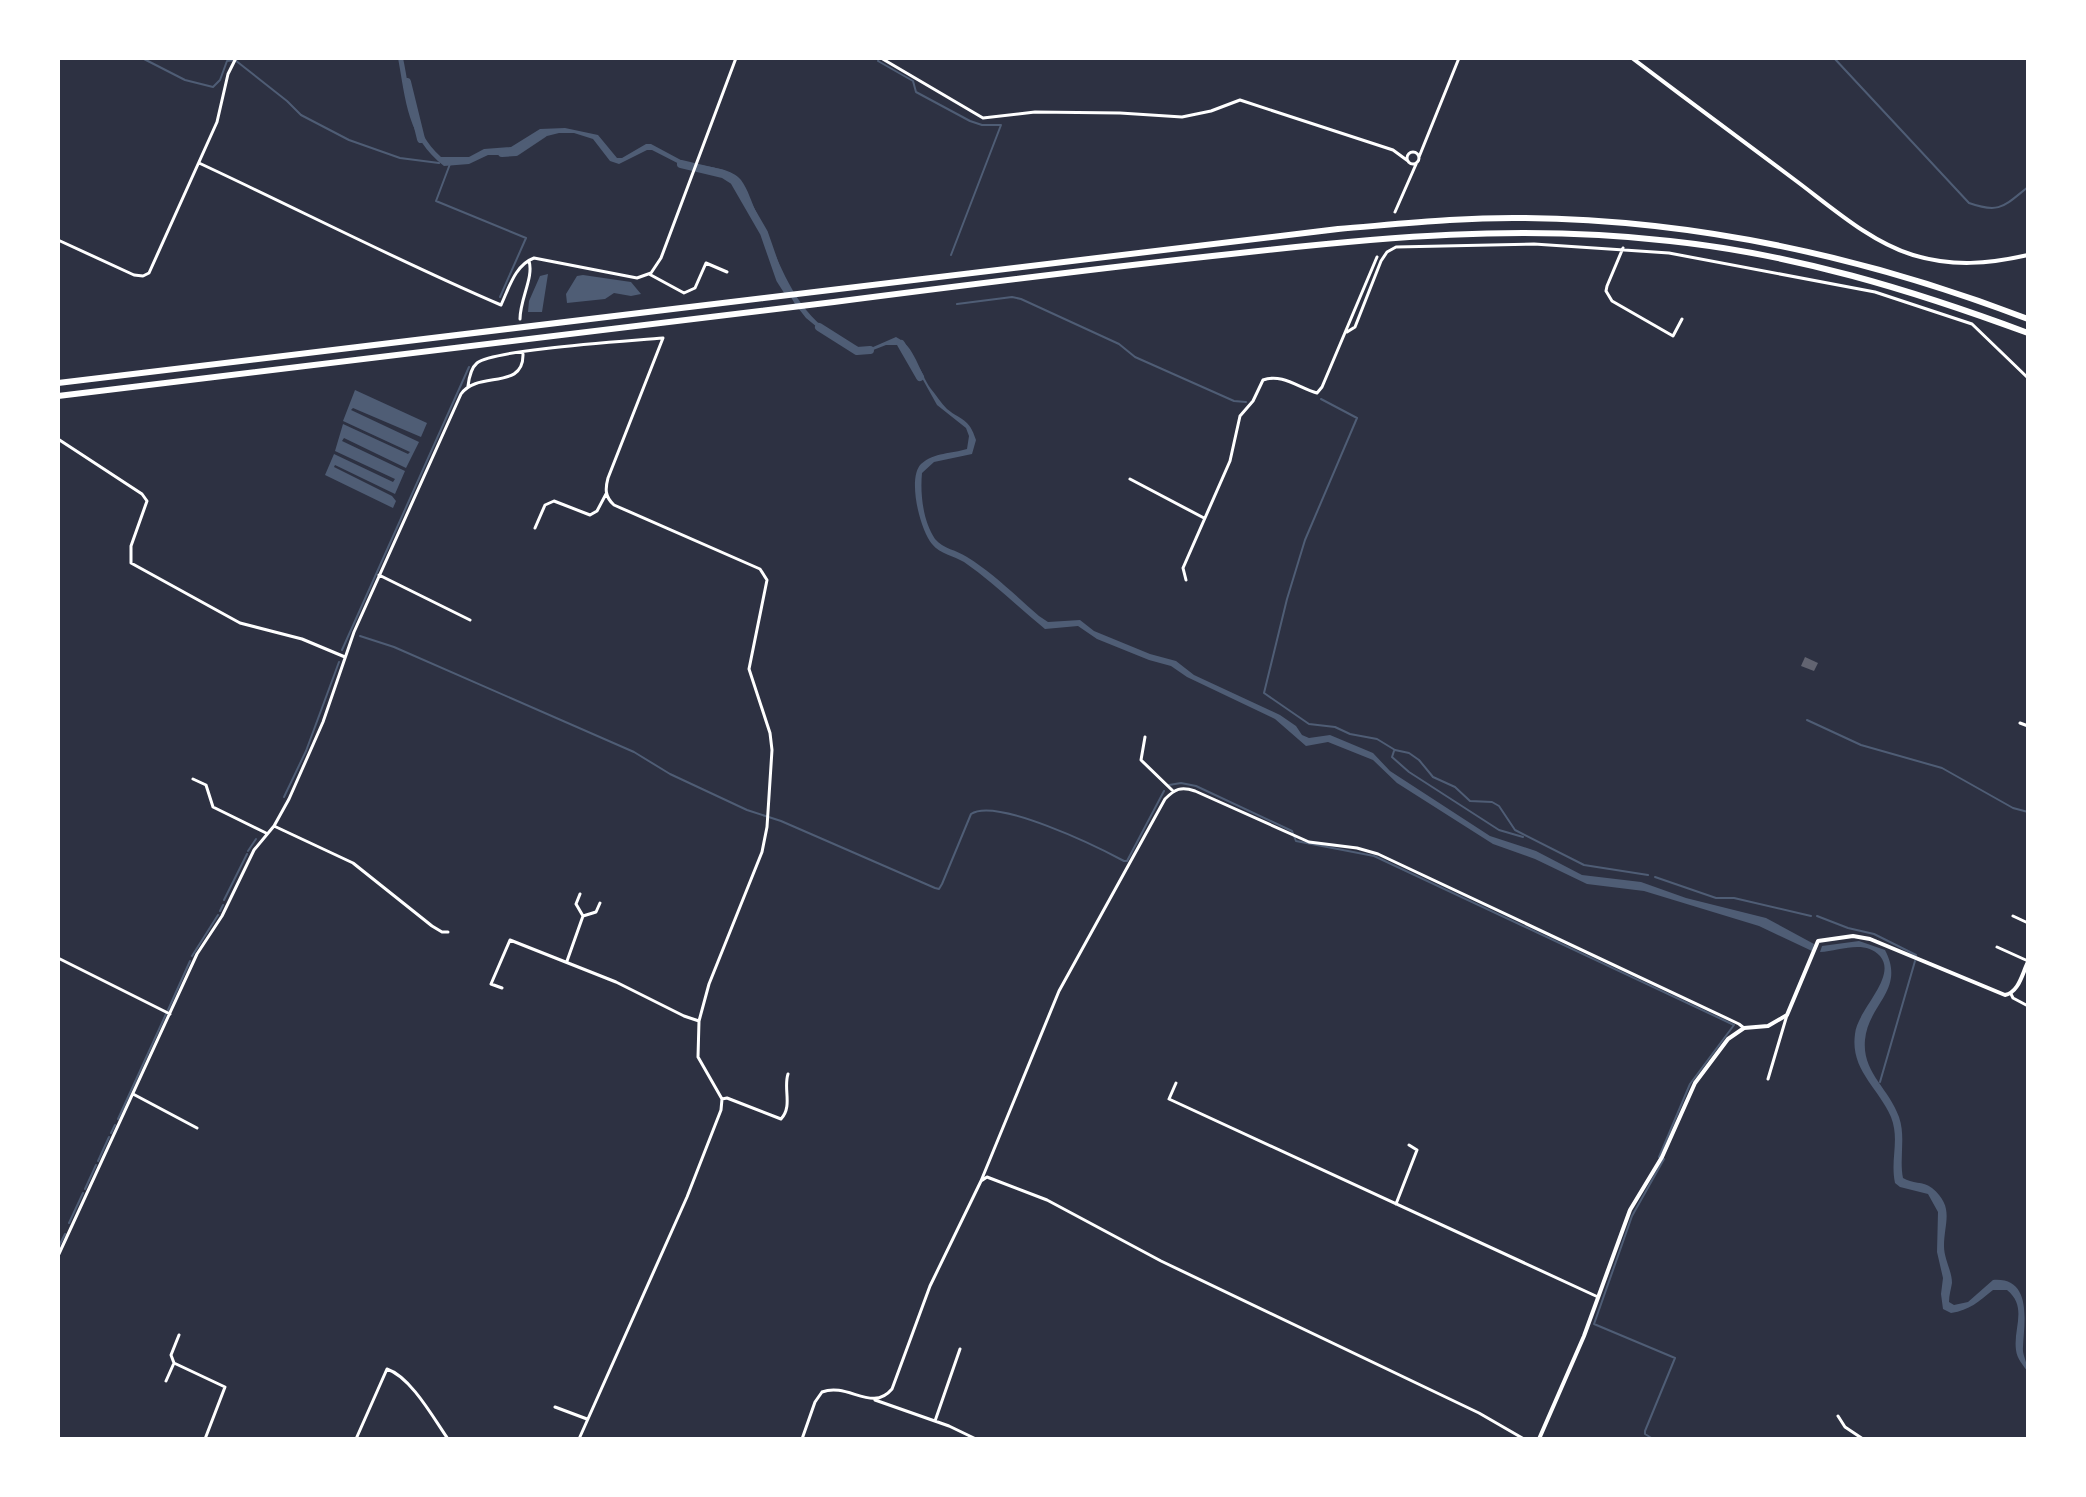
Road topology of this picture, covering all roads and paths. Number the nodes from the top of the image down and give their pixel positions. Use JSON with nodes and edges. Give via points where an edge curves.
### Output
{"nodes":[{"id":1,"x":236,"y":58,"type":"edge"},
{"id":2,"x":736,"y":58,"type":"edge"},
{"id":3,"x":882,"y":58,"type":"edge"},
{"id":4,"x":1459,"y":58,"type":"edge"},
{"id":5,"x":1632,"y":58,"type":"edge"},
{"id":6,"x":1421,"y":148,"type":"junction"},
{"id":7,"x":1411,"y":153,"type":"junction"},
{"id":8,"x":1403,"y":155,"type":"junction"},
{"id":9,"x":1418,"y":160,"type":"junction"},
{"id":10,"x":1408,"y":161,"type":"junction"},
{"id":11,"x":199,"y":163,"type":"junction"},
{"id":12,"x":1412,"y":170,"type":"junction"},
{"id":13,"x":1395,"y":212,"type":"dead end"},
{"id":14,"x":58,"y":240,"type":"edge"},
{"id":15,"x":1623,"y":248,"type":"junction"},
{"id":16,"x":2028,"y":255,"type":"edge"},
{"id":17,"x":1377,"y":257,"type":"dead end"},
{"id":18,"x":529,"y":259,"type":"junction"},
{"id":19,"x":727,"y":272,"type":"dead end"},
{"id":20,"x":649,"y":274,"type":"junction"},
{"id":21,"x":520,"y":319,"type":"dead end"},
{"id":22,"x":1682,"y":319,"type":"dead end"},
{"id":23,"x":2028,"y":319,"type":"edge"},
{"id":24,"x":1347,"y":332,"type":"junction"},
{"id":25,"x":2028,"y":333,"type":"edge"},
{"id":26,"x":523,"y":354,"type":"dead end"},
{"id":27,"x":2028,"y":378,"type":"edge"},
{"id":28,"x":58,"y":383,"type":"edge"},
{"id":29,"x":468,"y":386,"type":"junction"},
{"id":30,"x":58,"y":396,"type":"edge"},
{"id":31,"x":58,"y":439,"type":"edge"},
{"id":32,"x":1130,"y":479,"type":"dead end"},
{"id":33,"x":606,"y":494,"type":"junction"},
{"id":34,"x":1204,"y":518,"type":"junction"},
{"id":35,"x":535,"y":528,"type":"dead end"},
{"id":36,"x":379,"y":575,"type":"junction"},
{"id":37,"x":1186,"y":580,"type":"dead end"},
{"id":38,"x":470,"y":620,"type":"dead end"},
{"id":39,"x":345,"y":657,"type":"junction"},
{"id":40,"x":2020,"y":723,"type":"dead end"},
{"id":41,"x":2028,"y":726,"type":"edge"},
{"id":42,"x":1145,"y":737,"type":"dead end"},
{"id":43,"x":193,"y":779,"type":"dead end"},
{"id":44,"x":1173,"y":791,"type":"junction"},
{"id":45,"x":274,"y":826,"type":"junction"},
{"id":46,"x":266,"y":833,"type":"junction"},
{"id":47,"x":580,"y":894,"type":"dead end"},
{"id":48,"x":600,"y":903,"type":"dead end"},
{"id":49,"x":583,"y":916,"type":"junction"},
{"id":50,"x":2013,"y":916,"type":"dead end"},
{"id":51,"x":2028,"y":923,"type":"edge"},
{"id":52,"x":448,"y":932,"type":"dead end"},
{"id":53,"x":1997,"y":947,"type":"dead end"},
{"id":54,"x":723,"y":949,"type":"junction"},
{"id":55,"x":730,"y":951,"type":"dead end"},
{"id":56,"x":58,"y":958,"type":"edge"},
{"id":57,"x":566,"y":962,"type":"junction"},
{"id":58,"x":2028,"y":962,"type":"edge"},
{"id":59,"x":502,"y":988,"type":"dead end"},
{"id":60,"x":2011,"y":994,"type":"junction"},
{"id":61,"x":2028,"y":1006,"type":"edge"},
{"id":62,"x":170,"y":1014,"type":"junction"},
{"id":63,"x":1787,"y":1015,"type":"junction"},
{"id":64,"x":699,"y":1021,"type":"junction"},
{"id":65,"x":1744,"y":1028,"type":"junction"},
{"id":66,"x":788,"y":1074,"type":"dead end"},
{"id":67,"x":1768,"y":1079,"type":"dead end"},
{"id":68,"x":1176,"y":1083,"type":"dead end"},
{"id":69,"x":133,"y":1094,"type":"junction"},
{"id":70,"x":722,"y":1099,"type":"junction"},
{"id":71,"x":197,"y":1128,"type":"dead end"},
{"id":72,"x":1409,"y":1145,"type":"dead end"},
{"id":73,"x":981,"y":1181,"type":"junction"},
{"id":74,"x":1396,"y":1204,"type":"junction"},
{"id":75,"x":58,"y":1256,"type":"edge"},
{"id":76,"x":1598,"y":1297,"type":"junction"},
{"id":77,"x":179,"y":1335,"type":"dead end"},
{"id":78,"x":960,"y":1349,"type":"dead end"},
{"id":79,"x":174,"y":1363,"type":"junction"},
{"id":80,"x":166,"y":1381,"type":"dead end"},
{"id":81,"x":875,"y":1400,"type":"junction"},
{"id":82,"x":555,"y":1407,"type":"dead end"},
{"id":83,"x":1838,"y":1416,"type":"dead end"},
{"id":84,"x":587,"y":1419,"type":"junction"},
{"id":85,"x":935,"y":1421,"type":"junction"},
{"id":86,"x":205,"y":1439,"type":"edge"},
{"id":87,"x":356,"y":1439,"type":"edge"},
{"id":88,"x":448,"y":1439,"type":"edge"},
{"id":89,"x":579,"y":1439,"type":"edge"},
{"id":90,"x":802,"y":1439,"type":"edge"},
{"id":91,"x":976,"y":1439,"type":"edge"},
{"id":92,"x":1524,"y":1439,"type":"edge"},
{"id":93,"x":1539,"y":1439,"type":"edge"},
{"id":94,"x":1863,"y":1439,"type":"edge"}],
"edges":[{"from":1,"to":11,"type":"street"},
{"from":2,"to":20,"type":"street","via":[[661,258]]},
{"from":3,"to":8,"type":"street","via":[[983,118],[1035,112],[1182,117],[1240,100]]},
{"from":4,"to":6,"type":"street"},
{"from":5,"to":16,"type":"street","via":[[1895,248],[1951,263]]},
{"from":6,"to":7,"type":"street"},
{"from":6,"to":9,"type":"street"},
{"from":7,"to":8,"type":"street"},
{"from":7,"to":9,"type":"street"},
{"from":7,"to":10,"type":"street"},
{"from":8,"to":10,"type":"street"},
{"from":9,"to":10,"type":"street"},
{"from":9,"to":12,"type":"street"},
{"from":10,"to":12,"type":"street"},
{"from":11,"to":14,"type":"street","via":[[149,273],[134,275]]},
{"from":11,"to":18,"type":"street","via":[[501,305]]},
{"from":12,"to":13,"type":"street"},
{"from":15,"to":22,"type":"street","via":[[1607,286],[1612,301],[1673,336]]},
{"from":15,"to":24,"type":"street","via":[[1396,247],[1381,261],[1355,327]]},
{"from":15,"to":27,"type":"street","via":[[1875,292],[1957,318],[1977,327]]},
{"from":17,"to":24,"type":"street"},
{"from":18,"to":20,"type":"street","via":[[637,278]]},
{"from":18,"to":21,"type":"street","via":[[532,272]]},
{"from":19,"to":20,"type":"street","via":[[706,263],[695,288],[684,293]]},
{"from":23,"to":28,"type":"highway","via":[[1922,281],[1770,242],[1672,227],[1447,219]]},
{"from":24,"to":34,"type":"street","via":[[1317,393],[1276,377],[1263,380],[1240,416],[1233,453]]},
{"from":25,"to":30,"type":"highway","via":[[1922,295],[1767,255],[1595,234],[1445,233]]},
{"from":26,"to":29,"type":"street","via":[[522,366],[513,376]]},
{"from":29,"to":33,"type":"street","via":[[473,369],[488,359],[663,338]]},
{"from":29,"to":36,"type":"street"},
{"from":31,"to":39,"type":"street","via":[[147,501],[131,546],[131,563],[240,623]]},
{"from":32,"to":34,"type":"street"},
{"from":33,"to":35,"type":"street","via":[[590,515],[554,501],[545,505]]},
{"from":33,"to":54,"type":"street","via":[[614,505],[764,575],[767,587],[749,669],[770,733],[767,817],[762,852]]},
{"from":34,"to":37,"type":"street","via":[[1183,568]]},
{"from":36,"to":38,"type":"street"},
{"from":36,"to":39,"type":"street"},
{"from":39,"to":45,"type":"street","via":[[323,722]]},
{"from":40,"to":41,"type":"street"},
{"from":42,"to":44,"type":"street","via":[[1141,760]]},
{"from":43,"to":46,"type":"street","via":[[206,785],[213,807]]},
{"from":44,"to":65,"type":"street","via":[[1187,788],[1296,837],[1378,854]]},
{"from":44,"to":73,"type":"street","via":[[1059,991]]},
{"from":45,"to":46,"type":"street"},
{"from":45,"to":52,"type":"street","via":[[353,863],[432,926]]},
{"from":46,"to":62,"type":"street","via":[[197,954]]},
{"from":47,"to":49,"type":"street","via":[[576,904]]},
{"from":48,"to":49,"type":"street","via":[[596,912]]},
{"from":49,"to":57,"type":"street"},
{"from":50,"to":51,"type":"street"},
{"from":53,"to":58,"type":"street"},
{"from":54,"to":55,"type":"street"},
{"from":54,"to":64,"type":"street"},
{"from":56,"to":62,"type":"street"},
{"from":57,"to":59,"type":"street","via":[[510,940],[491,984]]},
{"from":57,"to":64,"type":"street"},
{"from":58,"to":60,"type":"street"},
{"from":60,"to":61,"type":"street"},
{"from":60,"to":63,"type":"street","via":[[1866,937],[1823,939]]},
{"from":62,"to":69,"type":"street"},
{"from":63,"to":65,"type":"street","via":[[1768,1026]]},
{"from":63,"to":67,"type":"street"},
{"from":64,"to":70,"type":"street","via":[[698,1057]]},
{"from":65,"to":76,"type":"street","via":[[1716,1053],[1684,1102],[1662,1157],[1630,1210]]},
{"from":66,"to":70,"type":"street","via":[[781,1119]]},
{"from":68,"to":74,"type":"street","via":[[1169,1099]]},
{"from":69,"to":71,"type":"street"},
{"from":69,"to":75,"type":"street"},
{"from":70,"to":84,"type":"street","via":[[687,1197]]},
{"from":72,"to":74,"type":"street","via":[[1417,1150]]},
{"from":73,"to":81,"type":"street","via":[[930,1286],[892,1389]]},
{"from":73,"to":92,"type":"street","via":[[987,1177],[1047,1200]]},
{"from":74,"to":76,"type":"street"},
{"from":76,"to":93,"type":"street"},
{"from":77,"to":79,"type":"street","via":[[171,1355]]},
{"from":78,"to":85,"type":"street"},
{"from":79,"to":80,"type":"street"},
{"from":79,"to":86,"type":"street","via":[[225,1387]]},
{"from":81,"to":85,"type":"street"},
{"from":81,"to":90,"type":"street","via":[[840,1389],[822,1392]]},
{"from":82,"to":84,"type":"street"},
{"from":83,"to":94,"type":"street"},
{"from":84,"to":89,"type":"street"},
{"from":85,"to":91,"type":"street"},
{"from":87,"to":88,"type":"street","via":[[387,1369],[411,1388]]}]}
